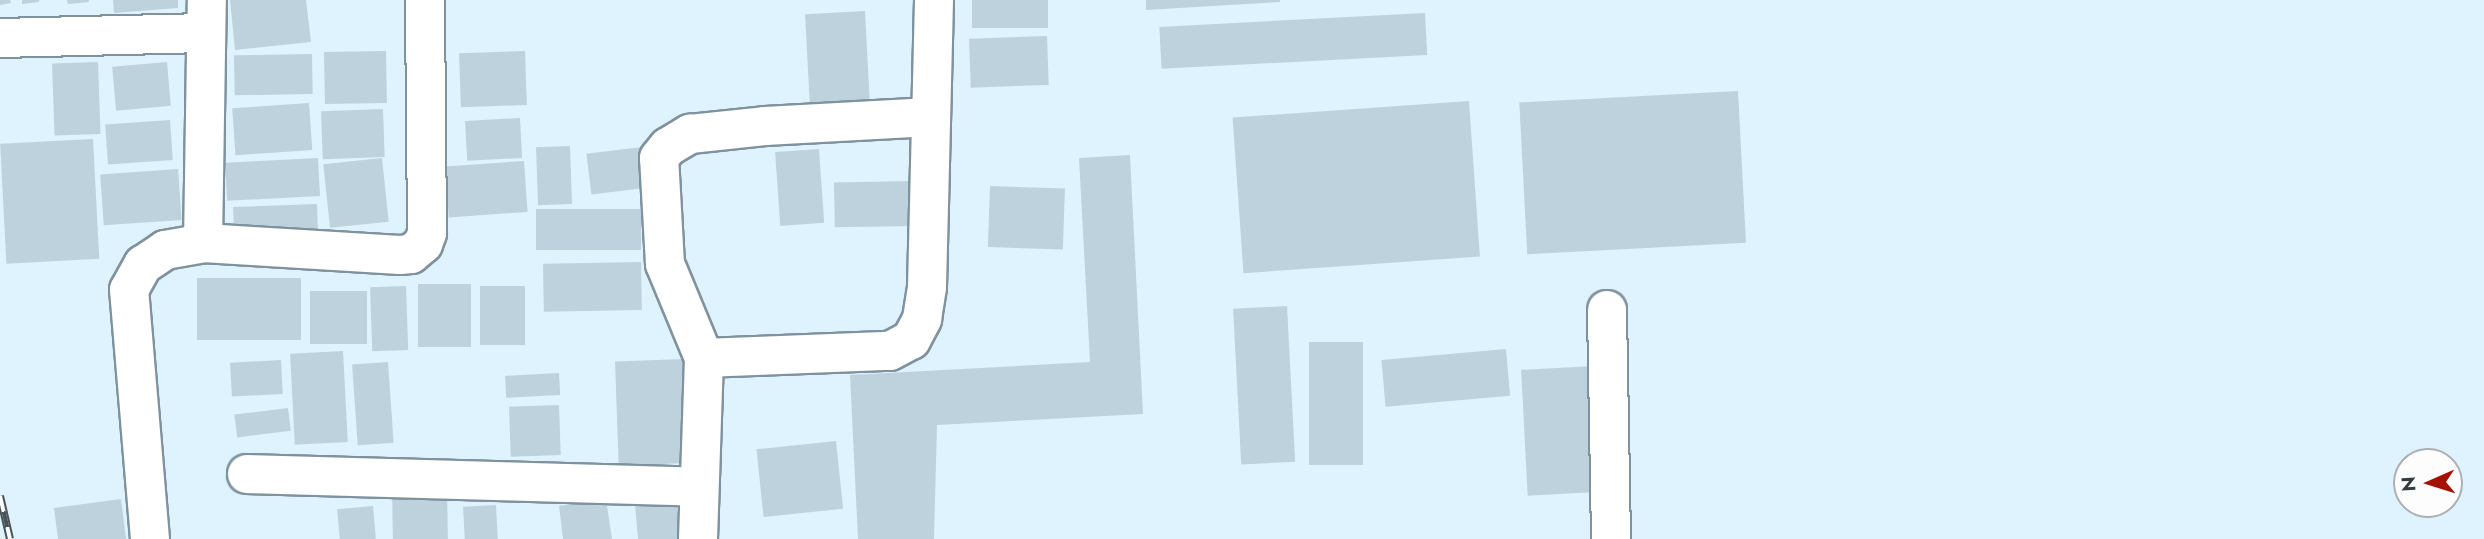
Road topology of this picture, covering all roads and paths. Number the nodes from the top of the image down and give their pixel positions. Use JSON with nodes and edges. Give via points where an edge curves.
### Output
{"nodes":[{"id":1,"x":425,"y":0,"type":"edge"},
{"id":2,"x":934,"y":0,"type":"edge"},
{"id":3,"x":206,"y":17,"type":"edge"},
{"id":4,"x":0,"y":38,"type":"edge"},
{"id":5,"x":931,"y":117,"type":"junction"},
{"id":6,"x":203,"y":243,"type":"junction"},
{"id":7,"x":1607,"y":310,"type":"dead end"},
{"id":8,"x":704,"y":358,"type":"junction"},
{"id":9,"x":247,"y":474,"type":"dead end"},
{"id":10,"x":699,"y":488,"type":"junction"},
{"id":11,"x":150,"y":539,"type":"edge"},
{"id":12,"x":698,"y":539,"type":"edge"},
{"id":13,"x":1611,"y":539,"type":"edge"}],
"edges":[{"from":1,"to":6,"type":"street","via":[[427,233],[423,244],[400,256]]},
{"from":2,"to":5,"type":"street"},
{"from":3,"to":4,"type":"street"},
{"from":3,"to":6,"type":"street"},
{"from":5,"to":8,"type":"street","via":[[927,287],[922,319],[911,340],[890,351]]},
{"from":5,"to":8,"type":"street","via":[[740,128],[690,134],[668,147],[659,158],[665,264]]},
{"from":6,"to":11,"type":"street","via":[[166,250],[143,265],[129,290]]},
{"from":7,"to":13,"type":"street"},
{"from":8,"to":10,"type":"street"},
{"from":9,"to":10,"type":"street"},
{"from":10,"to":12,"type":"street"}]}
